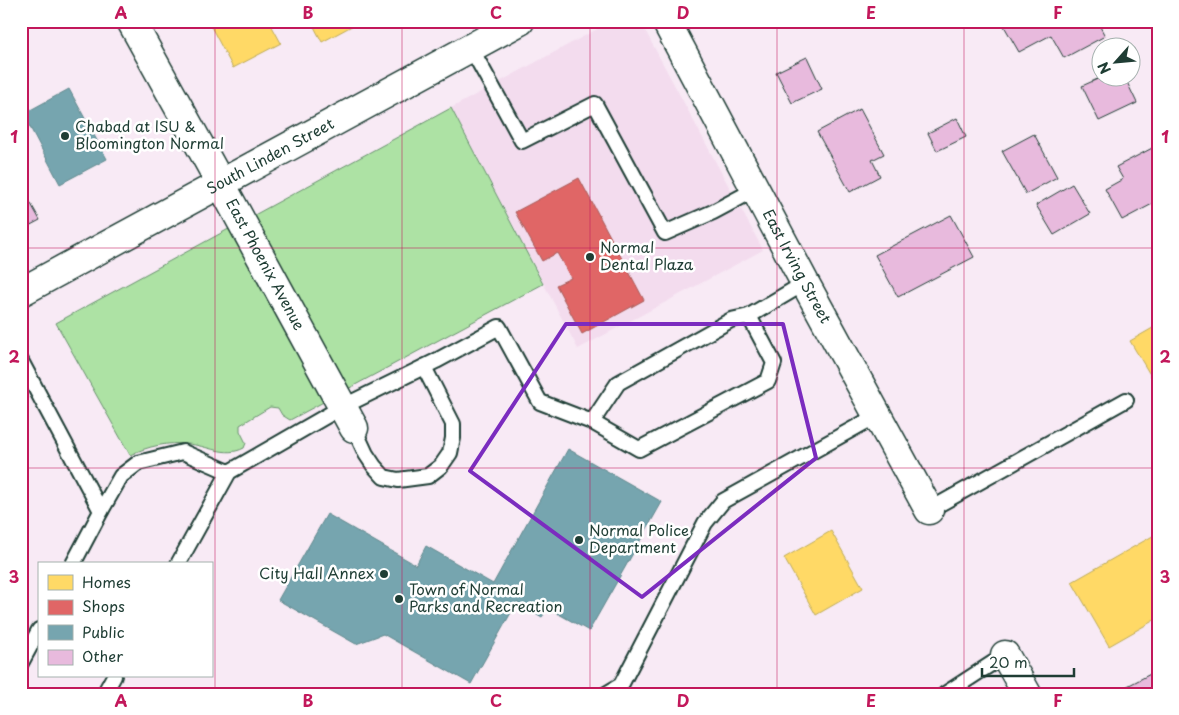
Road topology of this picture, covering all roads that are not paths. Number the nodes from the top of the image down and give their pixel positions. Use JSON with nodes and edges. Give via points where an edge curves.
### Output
{"nodes":[{"id":1,"x":131,"y":21,"type":"edge"},
{"id":2,"x":520,"y":21,"type":"edge"},
{"id":3,"x":666,"y":21,"type":"edge"},
{"id":4,"x":471,"y":48,"type":"junction"},
{"id":5,"x":221,"y":184,"type":"junction"},
{"id":6,"x":756,"y":189,"type":"junction"},
{"id":7,"x":805,"y":283,"type":"junction"},
{"id":8,"x":21,"y":292,"type":"edge"},
{"id":9,"x":749,"y":316,"type":"junction"},
{"id":10,"x":21,"y":361,"type":"edge"},
{"id":11,"x":424,"y":367,"type":"junction"},
{"id":12,"x":1126,"y":400,"type":"dead end"},
{"id":13,"x":878,"y":415,"type":"junction"},
{"id":14,"x":348,"y":418,"type":"junction"},
{"id":15,"x":592,"y":422,"type":"junction"},
{"id":16,"x":229,"y":472,"type":"junction"},
{"id":17,"x":929,"y":510,"type":"joint"},
{"id":18,"x":101,"y":511,"type":"junction"},
{"id":19,"x":75,"y":562,"type":"edge"},
{"id":20,"x":179,"y":562,"type":"edge"},
{"id":21,"x":38,"y":632,"type":"edge"},
{"id":22,"x":1006,"y":655,"type":"joint"},
{"id":23,"x":21,"y":663,"type":"edge"},
{"id":24,"x":113,"y":678,"type":"edge"},
{"id":25,"x":104,"y":694,"type":"edge"},
{"id":26,"x":606,"y":694,"type":"edge"},
{"id":27,"x":945,"y":694,"type":"edge"},
{"id":28,"x":1027,"y":694,"type":"edge"}],
"edges":[{"from":1,"to":5,"type":"street","name":"East Phoenix Avenue"},
{"from":2,"to":4,"type":"street","name":"South Linden Street"},
{"from":3,"to":6,"type":"street","name":"East Irving Street"},
{"from":4,"to":5,"type":"street","name":"South Linden Street"},
{"from":4,"to":6,"type":"lane","via":[[522,141],[595,104],[665,233]]},
{"from":5,"to":8,"type":"street","name":"South Linden Street"},
{"from":5,"to":14,"type":"street","name":"East Phoenix Avenue"},
{"from":6,"to":7,"type":"street","name":"East Irving Street"},
{"from":7,"to":9,"type":"lane"},
{"from":7,"to":13,"type":"street","name":"East Irving Street"},
{"from":9,"to":15,"type":"lane","via":[[731,320],[618,383]]},
{"from":9,"to":15,"type":"lane","via":[[774,362],[768,380],[639,449]]},
{"from":10,"to":18,"type":"lane"},
{"from":11,"to":14,"type":"lane"},
{"from":11,"to":14,"type":"lane","via":[[453,424],[450,453],[428,476],[398,480],[384,477],[366,454]]},
{"from":11,"to":15,"type":"lane","via":[[499,327],[540,402]]},
{"from":12,"to":17,"type":"lane"},
{"from":13,"to":17,"type":"street","name":"East Irving Street"},
{"from":13,"to":26,"type":"lane","via":[[723,501],[705,523],[621,685]]},
{"from":14,"to":16,"type":"lane"},
{"from":16,"to":18,"type":"lane","via":[[183,452],[138,464],[121,476]]},
{"from":16,"to":20,"type":"lane"},
{"from":18,"to":19,"type":"lane"},
{"from":21,"to":23,"type":"lane"},
{"from":22,"to":27,"type":"lane"},
{"from":22,"to":28,"type":"street"},
{"from":24,"to":25,"type":"lane"}]}
